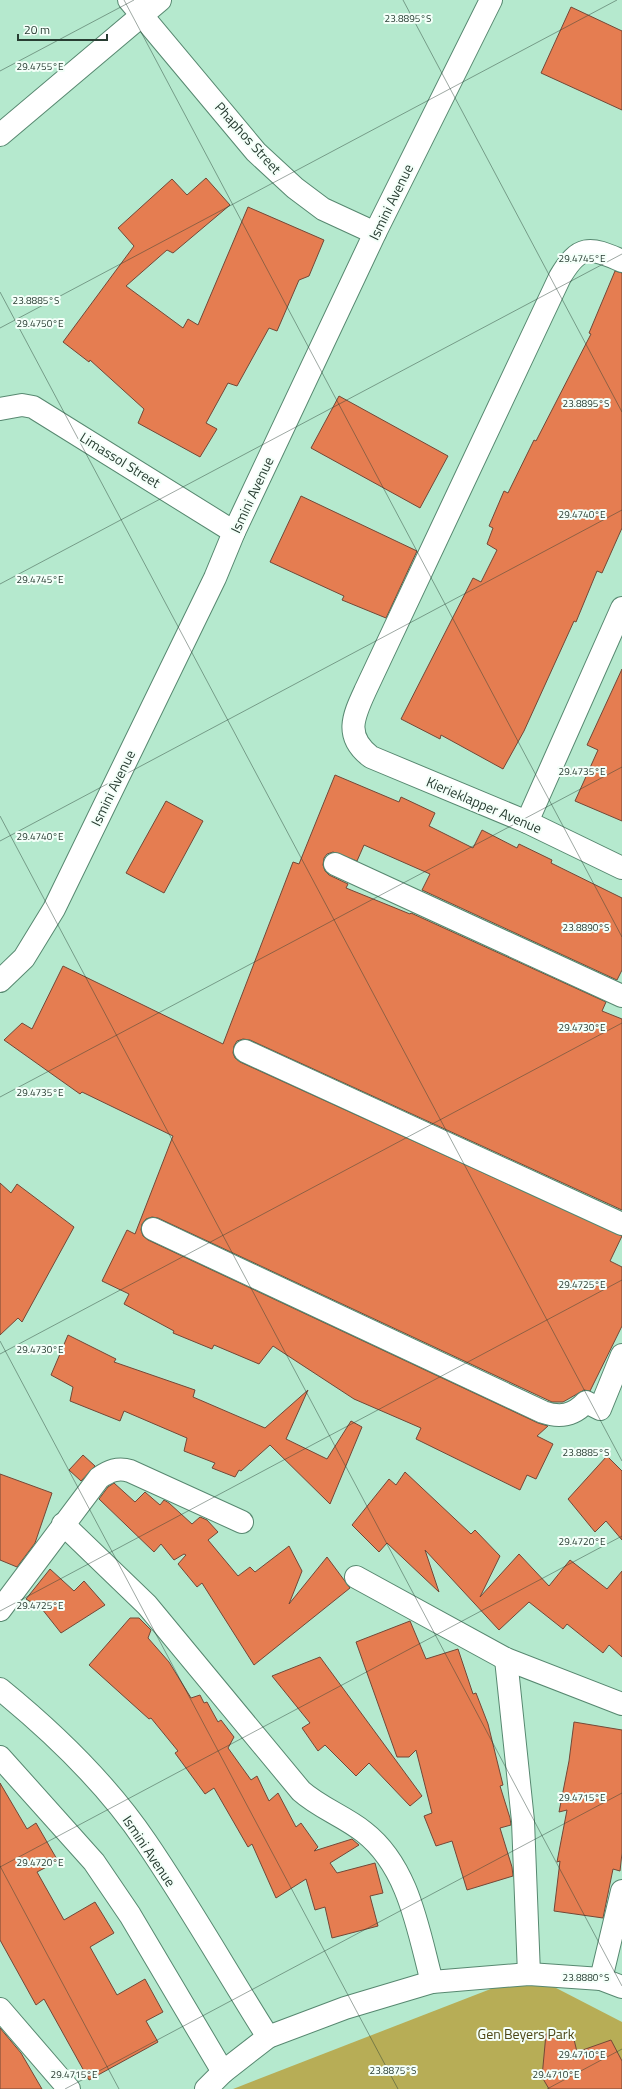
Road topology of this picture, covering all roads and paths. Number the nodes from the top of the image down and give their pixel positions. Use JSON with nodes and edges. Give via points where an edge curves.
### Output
{"nodes":[{"id":1,"x":160,"y":0,"type":"edge"},
{"id":2,"x":491,"y":0,"type":"edge"},
{"id":3,"x":136,"y":8,"type":"edge"},
{"id":4,"x":0,"y":135,"type":"edge"},
{"id":5,"x":375,"y":233,"type":"junction"},
{"id":6,"x":622,"y":261,"type":"edge"},
{"id":7,"x":0,"y":409,"type":"edge"},
{"id":8,"x":234,"y":532,"type":"junction"},
{"id":9,"x":622,"y":608,"type":"edge"},
{"id":10,"x":527,"y":822,"type":"junction"},
{"id":11,"x":335,"y":864,"type":"dead end"},
{"id":12,"x":622,"y":868,"type":"edge"},
{"id":13,"x":0,"y":981,"type":"edge"},
{"id":14,"x":622,"y":996,"type":"edge"},
{"id":15,"x":245,"y":1051,"type":"dead end"},
{"id":16,"x":622,"y":1224,"type":"edge"},
{"id":17,"x":153,"y":1229,"type":"dead end"},
{"id":18,"x":622,"y":1355,"type":"edge"},
{"id":19,"x":242,"y":1522,"type":"dead end"},
{"id":20,"x":63,"y":1524,"type":"junction"},
{"id":21,"x":356,"y":1577,"type":"dead end"},
{"id":22,"x":0,"y":1610,"type":"edge"},
{"id":23,"x":506,"y":1659,"type":"junction"},
{"id":24,"x":0,"y":1689,"type":"edge"},
{"id":25,"x":622,"y":1704,"type":"edge"},
{"id":26,"x":0,"y":1756,"type":"edge"},
{"id":27,"x":622,"y":1891,"type":"edge"},
{"id":28,"x":529,"y":1974,"type":"junction"},
{"id":29,"x":601,"y":1979,"type":"junction"},
{"id":30,"x":432,"y":1982,"type":"junction"},
{"id":31,"x":622,"y":1987,"type":"edge"},
{"id":32,"x":0,"y":2009,"type":"edge"},
{"id":33,"x":268,"y":2037,"type":"junction"},
{"id":34,"x":223,"y":2072,"type":"junction"},
{"id":35,"x":69,"y":2089,"type":"edge"},
{"id":36,"x":206,"y":2089,"type":"edge"}],
"edges":[{"from":1,"to":3,"type":"street"},
{"from":2,"to":5,"type":"street","name":"Ismini Avenue"},
{"from":3,"to":4,"type":"street"},
{"from":3,"to":5,"type":"street","name":"Phaphos Street","via":[[256,152],[295,188],[323,209]]},
{"from":5,"to":8,"type":"street","name":"Ismini Avenue"},
{"from":6,"to":10,"type":"street","name":"Kierieklapper Avenue","via":[[586,251],[577,254],[560,277],[366,689],[352,725],[360,747],[371,757]]},
{"from":7,"to":8,"type":"street","name":"Limassol Street","via":[[22,405],[34,407]]},
{"from":8,"to":13,"type":"street","name":"Ismini Avenue","via":[[215,578],[54,909],[24,958]]},
{"from":9,"to":10,"type":"street"},
{"from":10,"to":12,"type":"street","name":"Kierieklapper Avenue"},
{"from":11,"to":14,"type":"street"},
{"from":15,"to":16,"type":"street"},
{"from":17,"to":18,"type":"street","via":[[554,1416],[575,1412],[586,1402],[600,1409]]},
{"from":19,"to":20,"type":"street","via":[[130,1471],[118,1469],[99,1478]]},
{"from":20,"to":22,"type":"street"},
{"from":20,"to":30,"type":"street","via":[[147,1604],[301,1791],[354,1825],[378,1844],[398,1873],[407,1892]]},
{"from":21,"to":23,"type":"street"},
{"from":23,"to":25,"type":"street"},
{"from":23,"to":28,"type":"street","via":[[523,1821]]},
{"from":24,"to":33,"type":"street","name":"Ismini Avenue","via":[[67,1749],[103,1788],[145,1841]]},
{"from":26,"to":34,"type":"street","via":[[94,1862],[130,1915]]},
{"from":27,"to":29,"type":"street"},
{"from":28,"to":29,"type":"street"},
{"from":28,"to":30,"type":"street"},
{"from":29,"to":31,"type":"street"},
{"from":30,"to":33,"type":"street","via":[[345,2008]]},
{"from":32,"to":35,"type":"street"},
{"from":33,"to":34,"type":"street"},
{"from":34,"to":36,"type":"street"}]}
